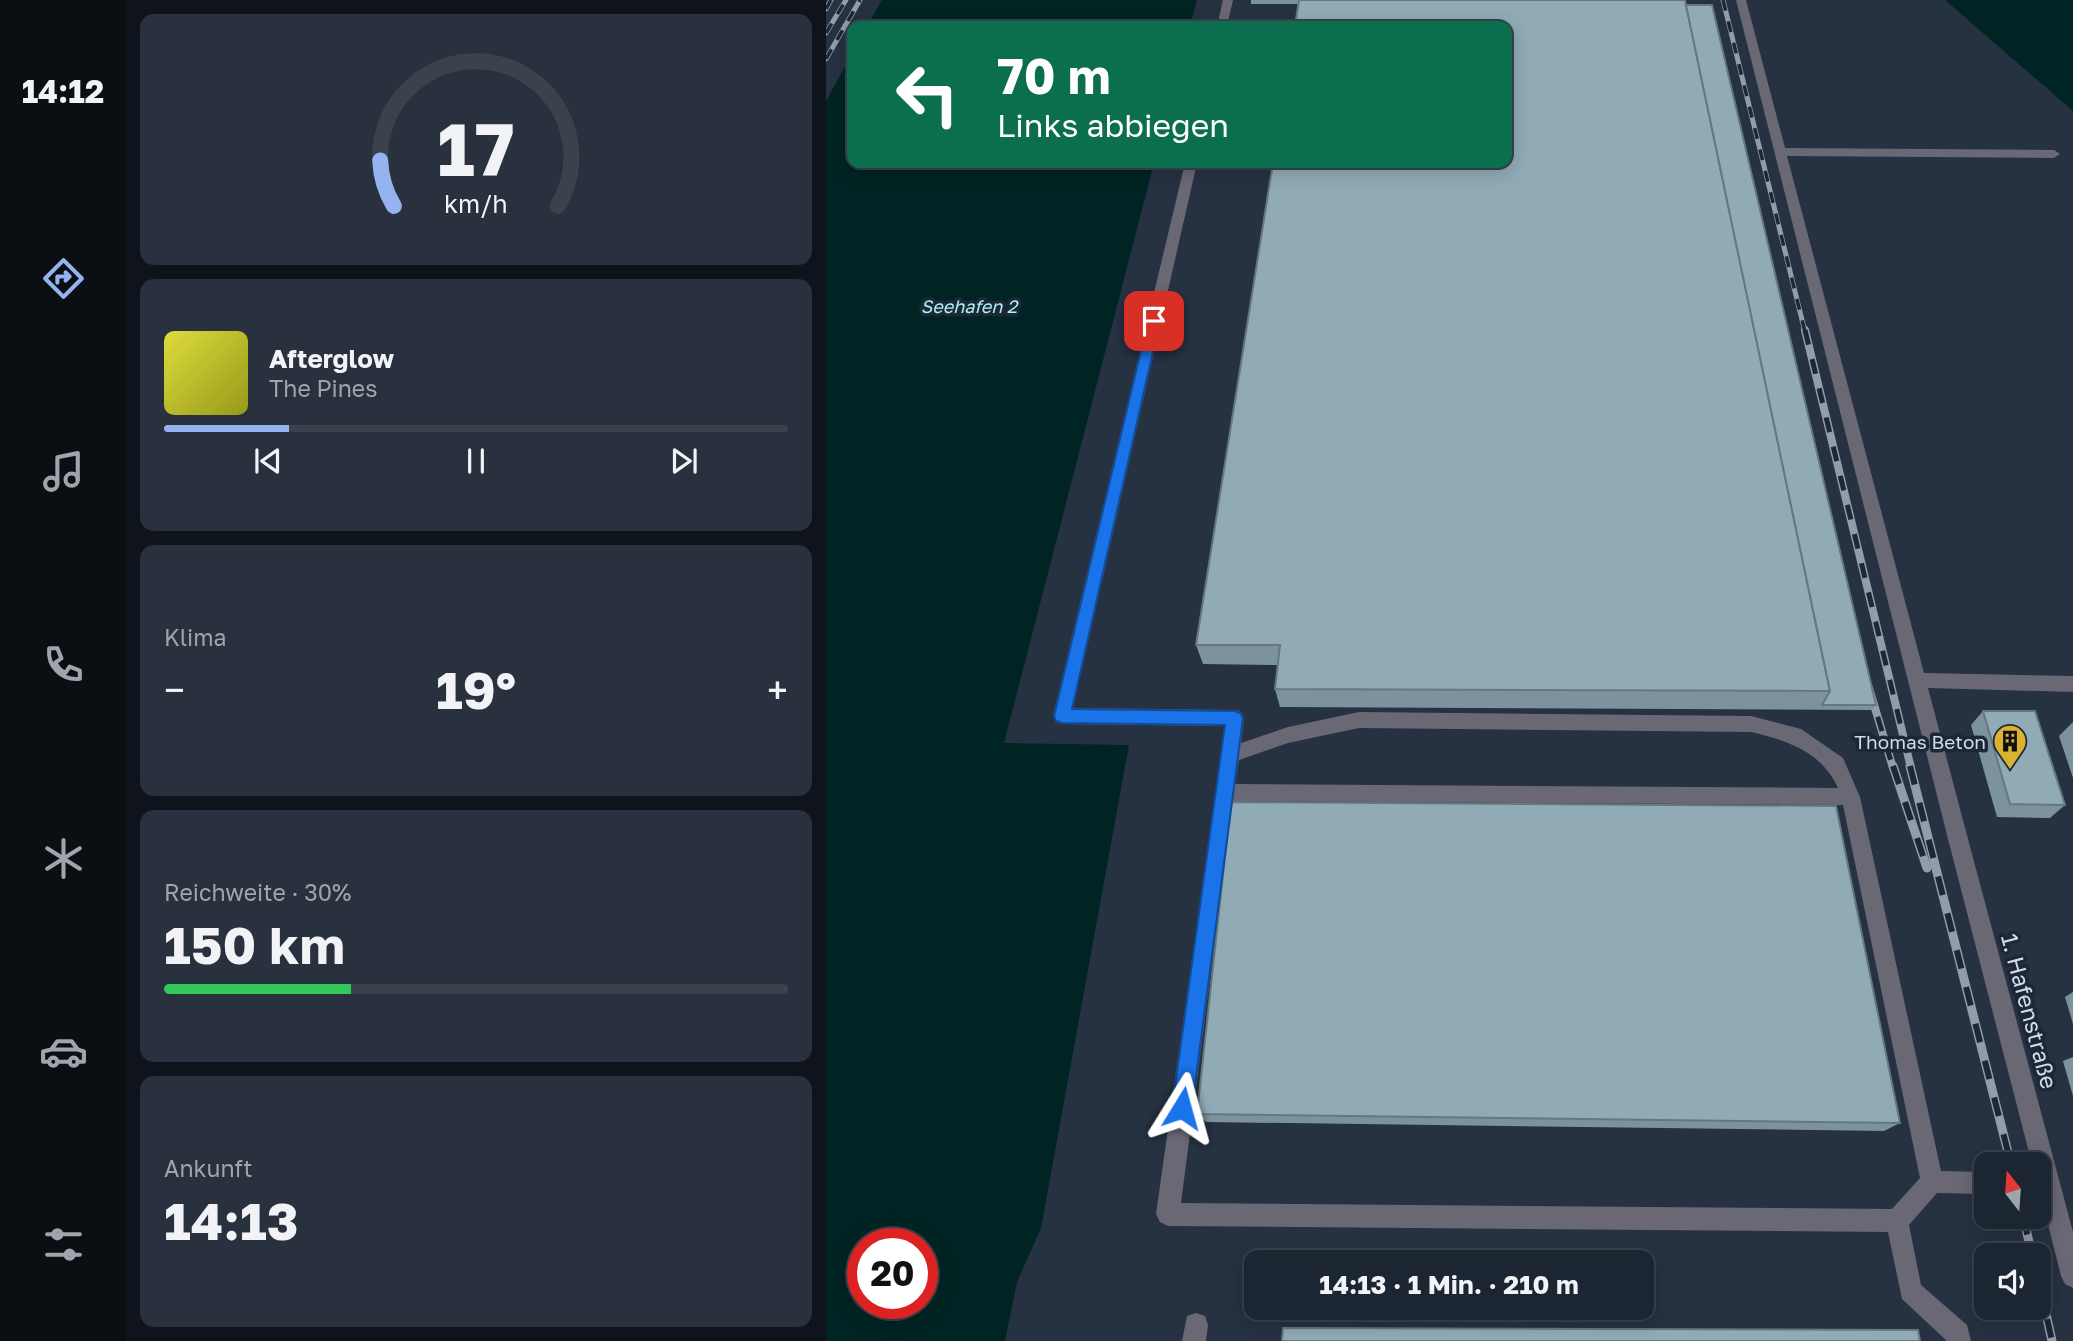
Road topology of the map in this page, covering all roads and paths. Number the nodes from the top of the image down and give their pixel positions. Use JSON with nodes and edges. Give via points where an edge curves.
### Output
{"nodes":[{"id":1,"x":1228,"y":0,"type":"edge"},
{"id":2,"x":1741,"y":0,"type":"edge"},
{"id":3,"x":1223,"y":21,"type":"edge"},
{"id":4,"x":1781,"y":152,"type":"junction"},
{"id":5,"x":2054,"y":154,"type":"dead end"},
{"id":6,"x":1190,"y":168,"type":"edge"},
{"id":7,"x":1918,"y":680,"type":"junction"},
{"id":8,"x":2073,"y":684,"type":"edge"},
{"id":9,"x":1230,"y":755,"type":"junction"},
{"id":10,"x":1225,"y":792,"type":"junction"},
{"id":11,"x":1851,"y":797,"type":"junction"},
{"id":12,"x":2035,"y":1152,"type":"edge"},
{"id":13,"x":1932,"y":1182,"type":"junction"},
{"id":14,"x":1974,"y":1183,"type":"edge"},
{"id":15,"x":2051,"y":1208,"type":"edge"},
{"id":16,"x":1897,"y":1221,"type":"junction"},
{"id":17,"x":2073,"y":1276,"type":"edge"},
{"id":18,"x":1959,"y":1341,"type":"edge"}],
"edges":[{"from":1,"to":3,"type":"street"},
{"from":2,"to":4,"type":"street","name":"1. Hafenstraße"},
{"from":4,"to":5,"type":"street"},
{"from":4,"to":7,"type":"street","name":"1. Hafenstraße"},
{"from":6,"to":9,"type":"street","via":[[1062,716],[1234,718]]},
{"from":7,"to":8,"type":"street"},
{"from":7,"to":12,"type":"street","name":"1. Hafenstraße"},
{"from":9,"to":10,"type":"street"},
{"from":9,"to":11,"type":"street","via":[[1288,735],[1359,720],[1752,724],[1795,735],[1836,764]]},
{"from":10,"to":11,"type":"street"},
{"from":10,"to":16,"type":"street","via":[[1168,1214]]},
{"from":11,"to":13,"type":"street"},
{"from":13,"to":14,"type":"street"},
{"from":13,"to":16,"type":"street"},
{"from":15,"to":17,"type":"street","name":"1. Hafenstraße"},
{"from":16,"to":18,"type":"street","via":[[1910,1291],[1958,1334]]}]}
